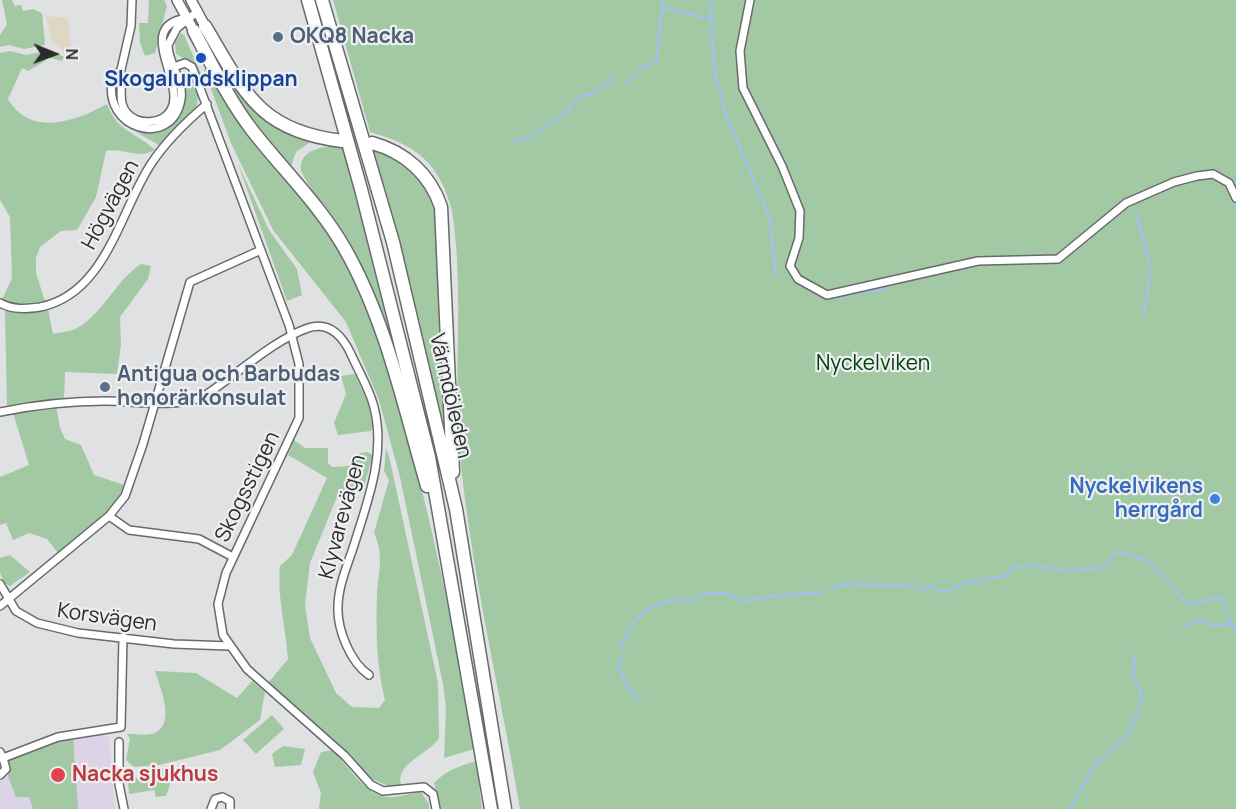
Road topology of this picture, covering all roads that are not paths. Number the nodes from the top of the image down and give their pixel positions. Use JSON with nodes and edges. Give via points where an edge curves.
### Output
{"nodes":[{"id":1,"x":132,"y":0,"type":"edge"},
{"id":2,"x":177,"y":0,"type":"edge"},
{"id":3,"x":191,"y":0,"type":"edge"},
{"id":4,"x":308,"y":0,"type":"edge"},
{"id":5,"x":323,"y":0,"type":"edge"},
{"id":6,"x":750,"y":0,"type":"edge"},
{"id":7,"x":198,"y":11,"type":"junction"},
{"id":8,"x":187,"y":18,"type":"junction"},
{"id":9,"x":200,"y":28,"type":"junction"},
{"id":10,"x":171,"y":68,"type":"junction"},
{"id":11,"x":207,"y":104,"type":"junction"},
{"id":12,"x":342,"y":141,"type":"dead end"},
{"id":13,"x":372,"y":143,"type":"dead end"},
{"id":14,"x":1236,"y":198,"type":"edge"},
{"id":15,"x":261,"y":250,"type":"junction"},
{"id":16,"x":0,"y":303,"type":"edge"},
{"id":17,"x":293,"y":335,"type":"junction"},
{"id":18,"x":155,"y":405,"type":"junction"},
{"id":19,"x":0,"y":412,"type":"edge"},
{"id":20,"x":456,"y":509,"type":"junction"},
{"id":21,"x":109,"y":516,"type":"junction"},
{"id":22,"x":442,"y":536,"type":"junction"},
{"id":23,"x":232,"y":557,"type":"junction"},
{"id":24,"x":0,"y":584,"type":"edge"},
{"id":25,"x":8,"y":600,"type":"junction"},
{"id":26,"x":0,"y":606,"type":"edge"},
{"id":27,"x":123,"y":637,"type":"junction"},
{"id":28,"x":229,"y":646,"type":"junction"},
{"id":29,"x":369,"y":675,"type":"dead end"},
{"id":30,"x":119,"y":742,"type":"dead end"},
{"id":31,"x":2,"y":755,"type":"edge"},
{"id":32,"x":0,"y":775,"type":"edge"},
{"id":33,"x":124,"y":809,"type":"edge"},
{"id":34,"x":211,"y":809,"type":"edge"},
{"id":35,"x":230,"y":809,"type":"edge"},
{"id":36,"x":436,"y":809,"type":"edge"},
{"id":37,"x":491,"y":809,"type":"edge"},
{"id":38,"x":505,"y":809,"type":"edge"}],
"edges":[{"from":1,"to":10,"type":"street","via":[[131,26],[120,74],[124,110],[134,119],[150,122],[164,117],[174,106],[176,93]]},
{"from":2,"to":8,"type":"main road"},
{"from":3,"to":7,"type":"main road"},
{"from":4,"to":22,"type":"highway","name":"Värmdöleden","via":[[408,370],[429,457]]},
{"from":5,"to":20,"type":"highway","name":"Värmdöleden","via":[[393,242]]},
{"from":6,"to":14,"type":"street","via":[[740,51],[743,88],[800,211],[799,238],[790,266],[798,279],[827,295],[978,261],[1058,259],[1126,203],[1197,176],[1213,174],[1229,183]]},
{"from":7,"to":8,"type":"street"},
{"from":7,"to":9,"type":"main road"},
{"from":8,"to":9,"type":"main road"},
{"from":8,"to":10,"type":"street","via":[[175,21],[164,36],[162,50]]},
{"from":9,"to":12,"type":"highway","via":[[246,94],[263,111],[293,130]]},
{"from":9,"to":22,"type":"highway","via":[[239,111],[315,204],[356,271],[382,336]]},
{"from":10,"to":11,"type":"street","name":"Skogsstigen","via":[[185,63],[192,68]]},
{"from":11,"to":15,"type":"street","name":"Skogsstigen"},
{"from":11,"to":16,"type":"street","name":"Högvägen","via":[[163,147],[110,247],[69,294],[31,308],[11,308]]},
{"from":13,"to":20,"type":"highway","via":[[414,165],[431,184],[441,207]]},
{"from":15,"to":17,"type":"street","name":"Skogsstigen"},
{"from":15,"to":18,"type":"street","via":[[190,282]]},
{"from":17,"to":18,"type":"street","name":"Klyvarevägen","via":[[201,398]]},
{"from":17,"to":23,"type":"street","name":"Skogsstigen","via":[[299,364],[299,418]]},
{"from":17,"to":29,"type":"street","name":"Klyvarevägen","via":[[317,326],[340,334],[374,406],[378,433],[375,472],[338,603],[348,648],[361,670]]},
{"from":18,"to":19,"type":"street","name":"Klyvarevägen","via":[[121,401],[55,403]]},
{"from":18,"to":21,"type":"street","via":[[129,487]]},
{"from":20,"to":38,"type":"highway","name":"Värmdöleden"},
{"from":21,"to":23,"type":"street","via":[[129,530],[199,540]]},
{"from":21,"to":25,"type":"street"},
{"from":22,"to":37,"type":"highway","name":"Värmdöleden"},
{"from":23,"to":28,"type":"street","name":"Skogsstigen","via":[[219,604],[219,619]]},
{"from":24,"to":25,"type":"street","name":"Korsvägen"},
{"from":25,"to":26,"type":"street"},
{"from":25,"to":27,"type":"street","name":"Korsvägen","via":[[37,624]]},
{"from":27,"to":28,"type":"street","name":"Korsvägen"},
{"from":27,"to":31,"type":"street","via":[[122,727],[58,737]]},
{"from":28,"to":36,"type":"street","name":"Skogsstigen","via":[[254,675],[345,756],[371,785],[383,791],[424,787],[433,794]]},
{"from":30,"to":33,"type":"street","via":[[119,784]]},
{"from":31,"to":32,"type":"street","via":[[6,769]]},
{"from":34,"to":35,"type":"street","via":[[215,799],[222,797],[230,801]]}]}
